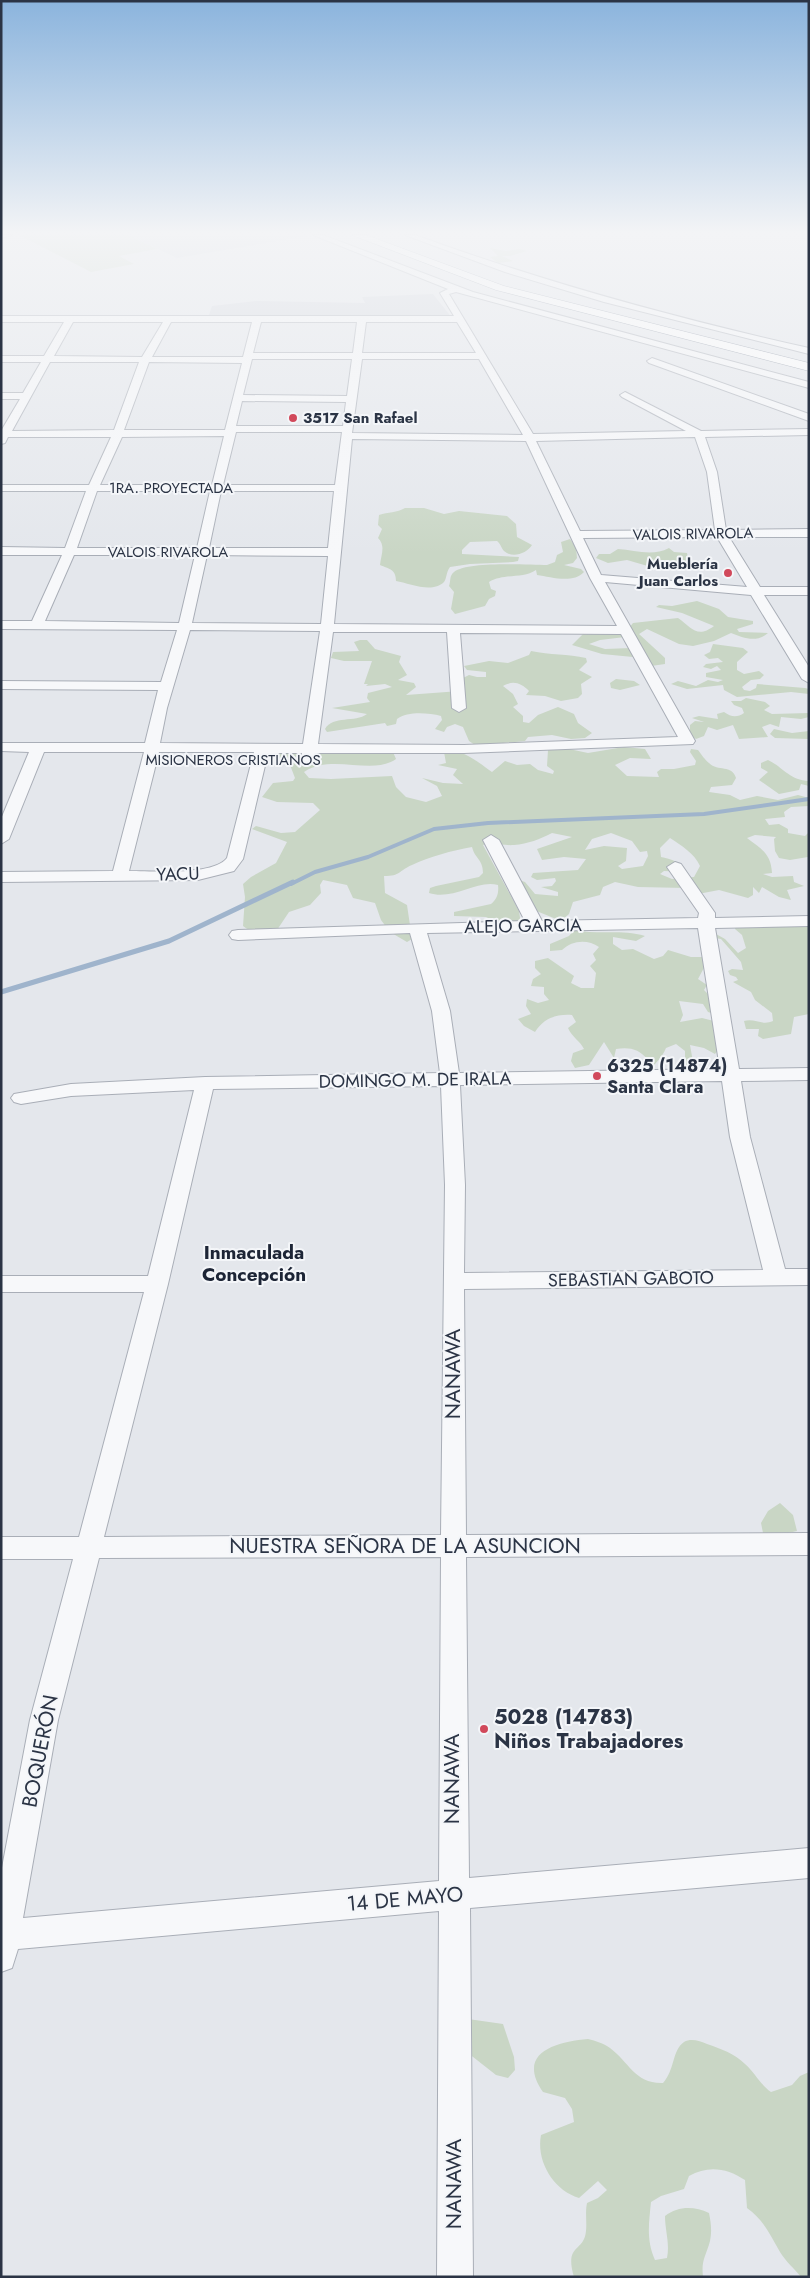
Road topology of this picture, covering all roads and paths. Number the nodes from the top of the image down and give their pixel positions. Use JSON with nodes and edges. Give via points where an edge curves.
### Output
{"nodes":[{"id":1,"x":57,"y":341,"type":"edge"},
{"id":2,"x":156,"y":341,"type":"edge"},
{"id":3,"x":251,"y":341,"type":"edge"},
{"id":4,"x":359,"y":341,"type":"edge"},
{"id":5,"x":472,"y":341,"type":"edge"},
{"id":6,"x":640,"y":341,"type":"edge"},
{"id":7,"x":709,"y":341,"type":"edge"},
{"id":8,"x":729,"y":341,"type":"edge"},
{"id":9,"x":770,"y":341,"type":"edge"},
{"id":10,"x":809,"y":351,"type":"edge"},
{"id":11,"x":357,"y":355,"type":"junction"},
{"id":12,"x":482,"y":356,"type":"junction"},
{"id":13,"x":247,"y":358,"type":"junction"},
{"id":14,"x":1,"y":359,"type":"edge"},
{"id":15,"x":46,"y":360,"type":"junction"},
{"id":16,"x":145,"y":360,"type":"junction"},
{"id":17,"x":652,"y":361,"type":"dead end"},
{"id":18,"x":809,"y":362,"type":"edge"},
{"id":19,"x":809,"y":367,"type":"edge"},
{"id":20,"x":809,"y":385,"type":"edge"},
{"id":21,"x":625,"y":395,"type":"dead end"},
{"id":22,"x":1,"y":396,"type":"edge"},
{"id":23,"x":26,"y":396,"type":"junction"},
{"id":24,"x":239,"y":398,"type":"junction"},
{"id":25,"x":353,"y":399,"type":"junction"},
{"id":26,"x":803,"y":401,"type":"dead end"},
{"id":27,"x":790,"y":410,"type":"junction"},
{"id":28,"x":809,"y":418,"type":"edge"},
{"id":29,"x":232,"y":431,"type":"junction"},
{"id":30,"x":349,"y":432,"type":"junction"},
{"id":31,"x":809,"y":432,"type":"edge"},
{"id":32,"x":118,"y":433,"type":"junction"},
{"id":33,"x":699,"y":434,"type":"junction"},
{"id":34,"x":3,"y":436,"type":"edge"},
{"id":35,"x":529,"y":437,"type":"junction"},
{"id":36,"x":93,"y":487,"type":"junction"},
{"id":37,"x":1,"y":488,"type":"edge"},
{"id":38,"x":216,"y":488,"type":"junction"},
{"id":39,"x":340,"y":488,"type":"junction"},
{"id":40,"x":809,"y":533,"type":"edge"},
{"id":41,"x":721,"y":534,"type":"junction"},
{"id":42,"x":576,"y":535,"type":"junction"},
{"id":43,"x":1,"y":551,"type":"edge"},
{"id":44,"x":70,"y":551,"type":"junction"},
{"id":45,"x":202,"y":552,"type":"junction"},
{"id":46,"x":336,"y":552,"type":"junction"},
{"id":47,"x":596,"y":578,"type":"junction"},
{"id":48,"x":754,"y":590,"type":"junction"},
{"id":49,"x":809,"y":591,"type":"edge"},
{"id":50,"x":1,"y":625,"type":"edge"},
{"id":51,"x":37,"y":625,"type":"junction"},
{"id":52,"x":184,"y":627,"type":"junction"},
{"id":53,"x":328,"y":628,"type":"junction"},
{"id":54,"x":453,"y":629,"type":"junction"},
{"id":55,"x":626,"y":630,"type":"junction"},
{"id":56,"x":809,"y":679,"type":"edge"},
{"id":57,"x":1,"y":685,"type":"edge"},
{"id":58,"x":167,"y":686,"type":"junction"},
{"id":59,"x":459,"y":708,"type":"dead end"},
{"id":60,"x":1,"y":747,"type":"edge"},
{"id":61,"x":35,"y":753,"type":"junction"},
{"id":62,"x":151,"y":754,"type":"junction"},
{"id":63,"x":260,"y":754,"type":"junction"},
{"id":64,"x":310,"y":754,"type":"junction"},
{"id":65,"x":1,"y":759,"type":"edge"},
{"id":66,"x":1,"y":839,"type":"edge"},
{"id":67,"x":491,"y":840,"type":"dead end"},
{"id":68,"x":675,"y":867,"type":"dead end"},
{"id":69,"x":120,"y":875,"type":"junction"},
{"id":70,"x":1,"y":877,"type":"edge"},
{"id":71,"x":809,"y":921,"type":"edge"},
{"id":72,"x":706,"y":923,"type":"junction"},
{"id":73,"x":536,"y":926,"type":"junction"},
{"id":74,"x":417,"y":928,"type":"junction"},
{"id":75,"x":238,"y":935,"type":"dead end"},
{"id":76,"x":809,"y":1074,"type":"edge"},
{"id":77,"x":729,"y":1075,"type":"junction"},
{"id":78,"x":449,"y":1079,"type":"junction"},
{"id":79,"x":205,"y":1083,"type":"junction"},
{"id":80,"x":21,"y":1098,"type":"dead end"},
{"id":81,"x":809,"y":1277,"type":"edge"},
{"id":82,"x":776,"y":1278,"type":"junction"},
{"id":83,"x":453,"y":1281,"type":"junction"},
{"id":84,"x":1,"y":1284,"type":"edge"},
{"id":85,"x":157,"y":1284,"type":"junction"},
{"id":86,"x":809,"y":1544,"type":"edge"},
{"id":87,"x":88,"y":1546,"type":"junction"},
{"id":88,"x":452,"y":1547,"type":"junction"},
{"id":89,"x":1,"y":1548,"type":"edge"},
{"id":90,"x":809,"y":1863,"type":"edge"},
{"id":91,"x":452,"y":1894,"type":"junction"},
{"id":92,"x":3,"y":1942,"type":"edge"},
{"id":93,"x":455,"y":2277,"type":"edge"}],
"edges":[{"from":1,"to":15,"type":"street"},
{"from":2,"to":16,"type":"street"},
{"from":3,"to":13,"type":"street"},
{"from":4,"to":11,"type":"street"},
{"from":5,"to":12,"type":"street"},
{"from":6,"to":20,"type":"street"},
{"from":7,"to":19,"type":"highway"},
{"from":8,"to":18,"type":"highway"},
{"from":9,"to":10,"type":"street"},
{"from":11,"to":12,"type":"street"},
{"from":11,"to":13,"type":"street"},
{"from":11,"to":25,"type":"street"},
{"from":12,"to":35,"type":"street"},
{"from":13,"to":16,"type":"street"},
{"from":13,"to":24,"type":"street"},
{"from":14,"to":15,"type":"street"},
{"from":15,"to":16,"type":"street"},
{"from":15,"to":23,"type":"street"},
{"from":16,"to":32,"type":"street"},
{"from":17,"to":27,"type":"street"},
{"from":21,"to":33,"type":"street"},
{"from":22,"to":23,"type":"street"},
{"from":23,"to":34,"type":"street"},
{"from":24,"to":25,"type":"street"},
{"from":24,"to":29,"type":"street"},
{"from":25,"to":30,"type":"street"},
{"from":26,"to":27,"type":"street"},
{"from":27,"to":28,"type":"street"},
{"from":29,"to":30,"type":"street"},
{"from":29,"to":32,"type":"street"},
{"from":29,"to":38,"type":"street"},
{"from":30,"to":35,"type":"street","via":[[459,438]]},
{"from":30,"to":39,"type":"street"},
{"from":31,"to":33,"type":"street"},
{"from":32,"to":34,"type":"street"},
{"from":32,"to":36,"type":"street"},
{"from":33,"to":35,"type":"street"},
{"from":33,"to":41,"type":"street","via":[[712,472]]},
{"from":35,"to":42,"type":"street"},
{"from":36,"to":37,"type":"street","name":"1RA. PROYECTADA"},
{"from":36,"to":38,"type":"street","name":"1RA. PROYECTADA"},
{"from":36,"to":44,"type":"street"},
{"from":38,"to":39,"type":"street","name":"1RA. PROYECTADA"},
{"from":38,"to":45,"type":"street"},
{"from":39,"to":46,"type":"street"},
{"from":40,"to":41,"type":"street","name":"VALOIS RIVAROLA"},
{"from":41,"to":42,"type":"street","name":"VALOIS RIVAROLA"},
{"from":41,"to":48,"type":"street"},
{"from":42,"to":47,"type":"street"},
{"from":43,"to":44,"type":"street","name":"VALOIS RIVAROLA"},
{"from":44,"to":45,"type":"street","name":"VALOIS RIVAROLA"},
{"from":44,"to":51,"type":"street"},
{"from":45,"to":46,"type":"street","name":"VALOIS RIVAROLA"},
{"from":45,"to":52,"type":"street"},
{"from":46,"to":53,"type":"street"},
{"from":47,"to":48,"type":"street"},
{"from":47,"to":55,"type":"street"},
{"from":48,"to":49,"type":"street"},
{"from":48,"to":56,"type":"street"},
{"from":50,"to":51,"type":"street"},
{"from":51,"to":52,"type":"street"},
{"from":52,"to":53,"type":"street"},
{"from":52,"to":58,"type":"street"},
{"from":53,"to":54,"type":"street"},
{"from":53,"to":64,"type":"street"},
{"from":54,"to":55,"type":"street"},
{"from":54,"to":59,"type":"street"},
{"from":55,"to":64,"type":"street","name":"MISIONEROS CRISTIANOS","via":[[688,741],[464,748],[430,756],[386,759]]},
{"from":57,"to":58,"type":"street"},
{"from":58,"to":62,"type":"street"},
{"from":60,"to":61,"type":"street","name":"MISIONEROS CRISTIANOS"},
{"from":61,"to":62,"type":"street","name":"MISIONEROS CRISTIANOS"},
{"from":61,"to":65,"type":"street","name":"MISIONEROS CRISTIANOS"},
{"from":61,"to":66,"type":"street"},
{"from":62,"to":63,"type":"street","name":"MISIONEROS CRISTIANOS"},
{"from":62,"to":69,"type":"street"},
{"from":63,"to":64,"type":"street","name":"MISIONEROS CRISTIANOS"},
{"from":63,"to":69,"type":"street","name":"YACU","via":[[235,859],[228,868],[198,875]]},
{"from":67,"to":73,"type":"street"},
{"from":68,"to":72,"type":"street","via":[[707,913]]},
{"from":69,"to":70,"type":"street","name":"YACU"},
{"from":71,"to":72,"type":"street","name":"ALEJO GARCIA"},
{"from":72,"to":73,"type":"street","name":"ALEJO GARCIA"},
{"from":72,"to":77,"type":"street"},
{"from":73,"to":74,"type":"street","name":"ALEJO GARCIA"},
{"from":74,"to":75,"type":"street","name":"ALEJO GARCIA"},
{"from":74,"to":78,"type":"street","name":"NANAWA","via":[[443,1022]]},
{"from":76,"to":77,"type":"street","name":"DOMINGO M. DE IRALA"},
{"from":77,"to":78,"type":"street","name":"DOMINGO M. DE IRALA"},
{"from":77,"to":82,"type":"street","via":[[740,1137]]},
{"from":78,"to":79,"type":"street","name":"DOMINGO M. DE IRALA"},
{"from":78,"to":83,"type":"street","name":"NANAWA","via":[[456,1212]]},
{"from":79,"to":80,"type":"street","name":"DOMINGO M. DE IRALA","via":[[71,1090]]},
{"from":79,"to":85,"type":"street","name":"BOQUERÓN"},
{"from":81,"to":82,"type":"street","name":"SEBASTIAN GABOTO"},
{"from":82,"to":83,"type":"street","name":"SEBASTIAN GABOTO"},
{"from":83,"to":88,"type":"street","name":"NANAWA"},
{"from":84,"to":85,"type":"street"},
{"from":85,"to":87,"type":"street","name":"BOQUERÓN"},
{"from":86,"to":88,"type":"street","name":"NUESTRA SEÑORA DE LA ASUNCION"},
{"from":87,"to":88,"type":"street","name":"NUESTRA SEÑORA DE LA ASUNCION"},
{"from":87,"to":89,"type":"street","name":"NUESTRA SEÑORA DE LA ASUNCION"},
{"from":87,"to":92,"type":"street","name":"BOQUERÓN","via":[[44,1720]]},
{"from":88,"to":91,"type":"street","name":"NANAWA"},
{"from":90,"to":91,"type":"street","name":"14 DE MAYO"},
{"from":91,"to":92,"type":"street","name":"14 DE MAYO"},
{"from":91,"to":93,"type":"street","name":"NANAWA"}]}
